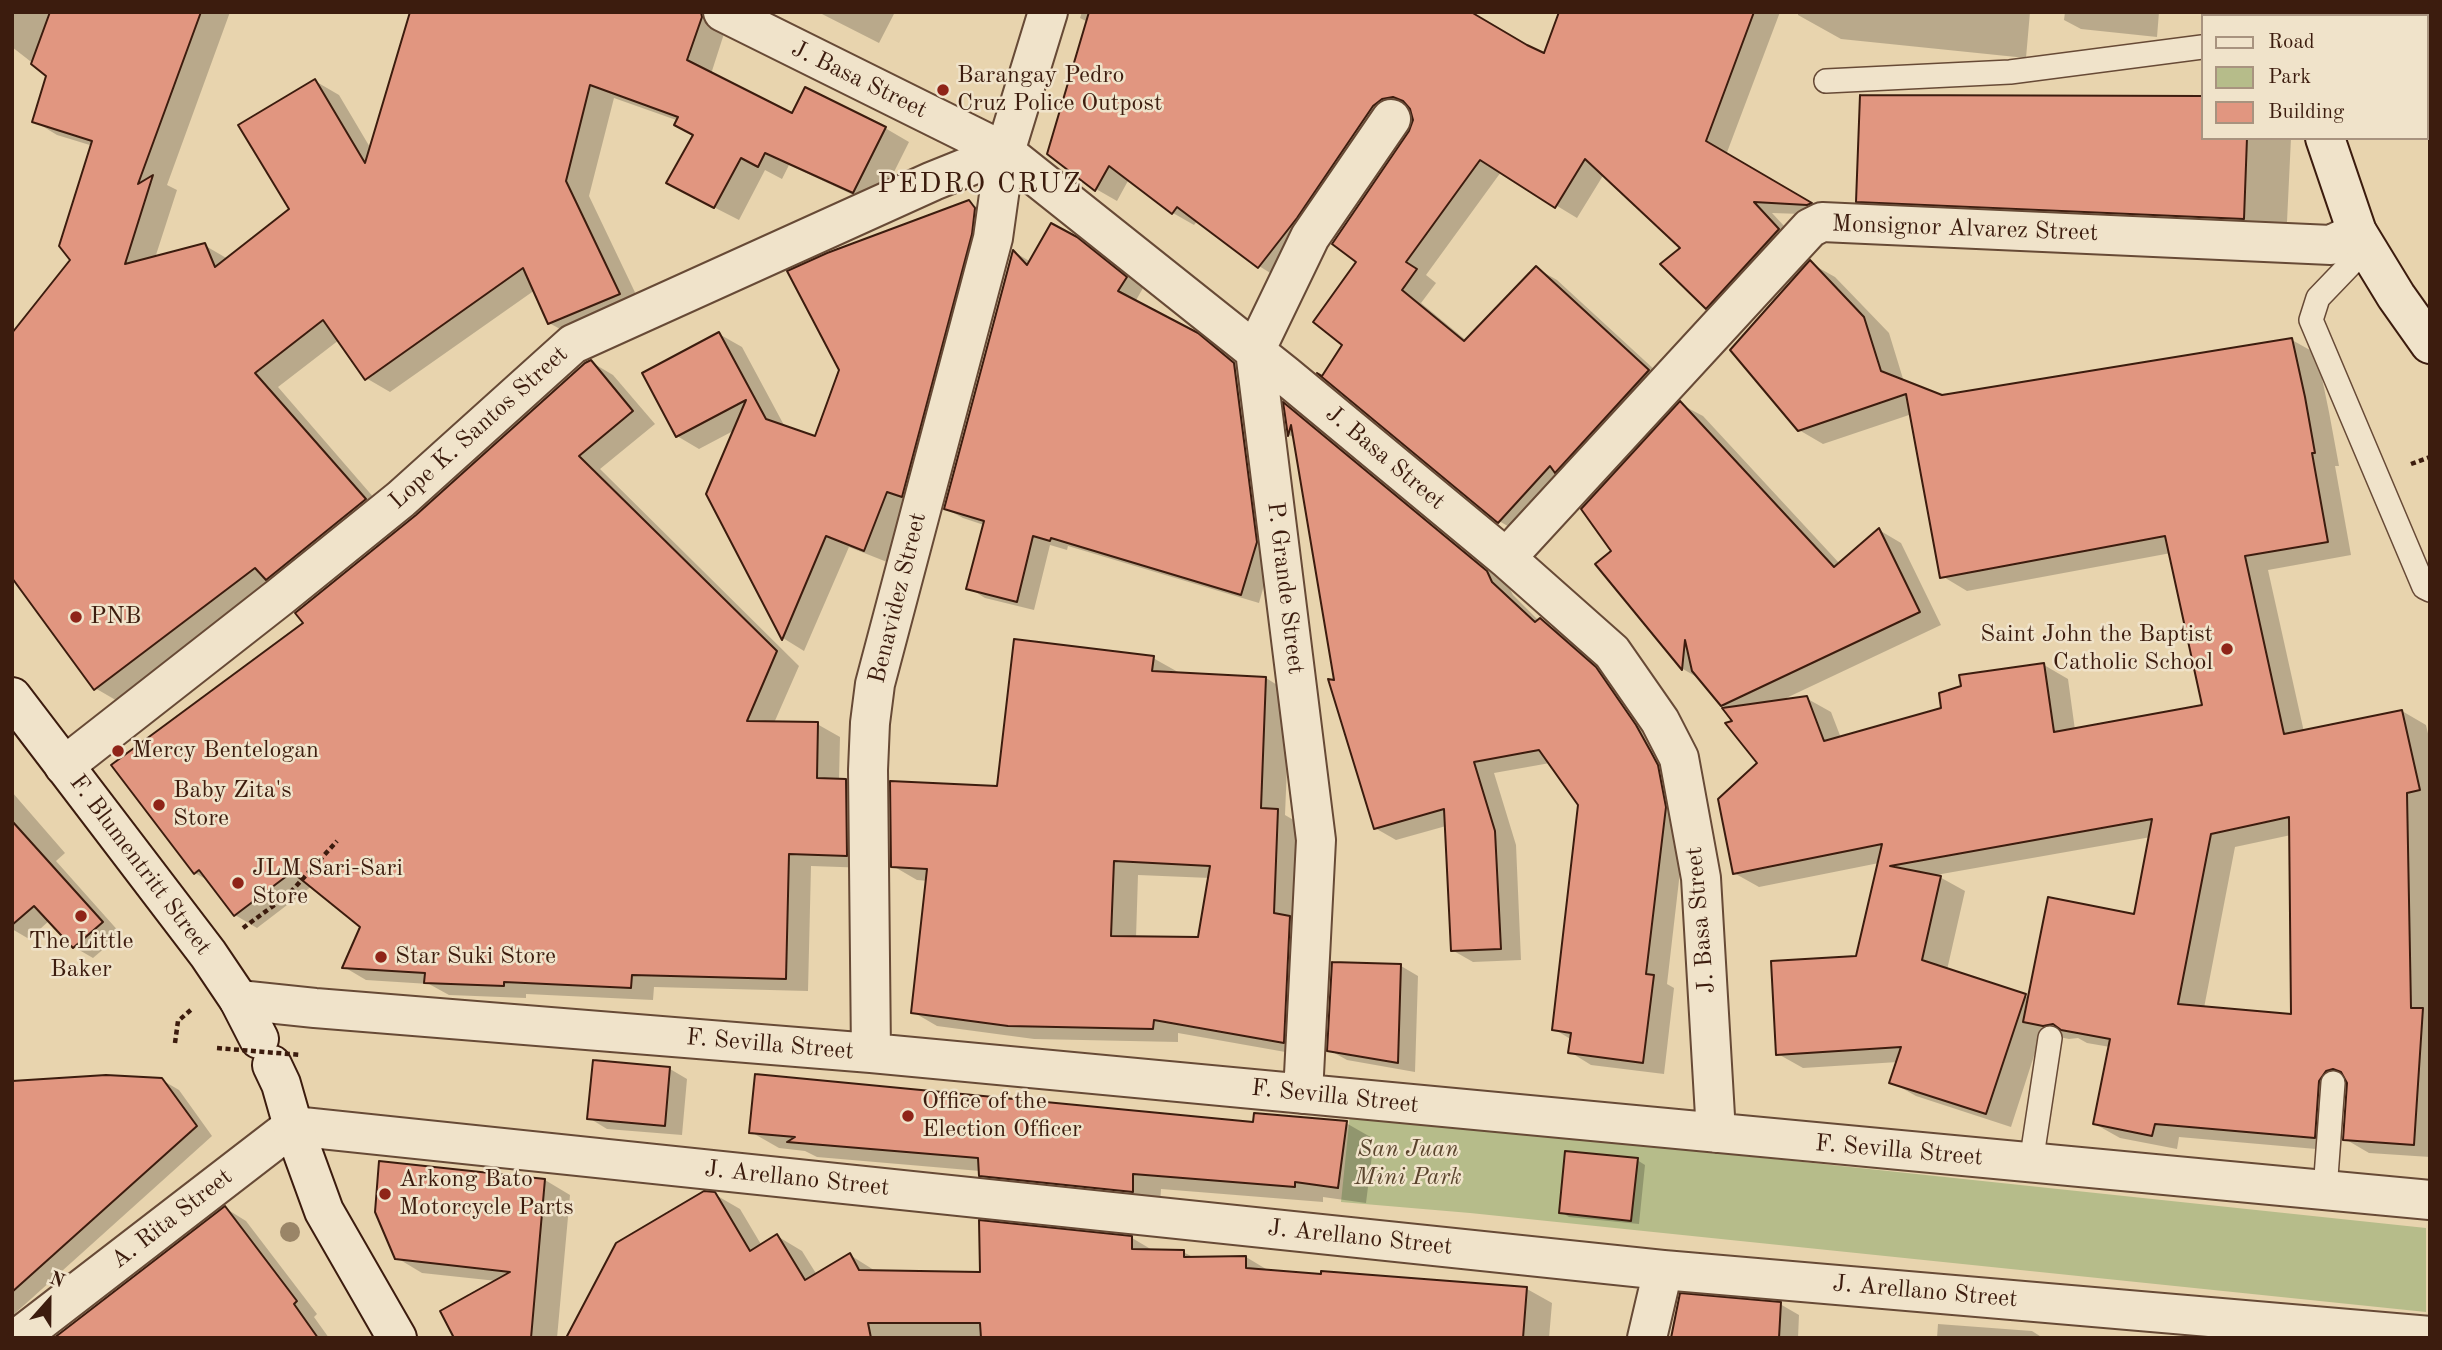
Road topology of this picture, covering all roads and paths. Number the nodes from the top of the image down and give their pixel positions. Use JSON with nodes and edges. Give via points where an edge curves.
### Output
{"nodes":[{"id":1,"x":723,"y":12,"type":"edge"},
{"id":2,"x":1048,"y":12,"type":"edge"},
{"id":3,"x":2200,"y":47,"type":"edge"},
{"id":4,"x":1826,"y":81,"type":"dead end"},
{"id":5,"x":1391,"y":119,"type":"dead end"},
{"id":6,"x":2326,"y":140,"type":"edge"},
{"id":7,"x":1005,"y":152,"type":"junction"},
{"id":8,"x":2362,"y":239,"type":"junction"},
{"id":9,"x":2430,"y":344,"type":"edge"},
{"id":10,"x":1255,"y":351,"type":"junction"},
{"id":11,"x":1506,"y":558,"type":"junction"},
{"id":12,"x":2430,"y":590,"type":"edge"},
{"id":13,"x":12,"y":697,"type":"edge"},
{"id":14,"x":64,"y":766,"type":"junction"},
{"id":15,"x":337,"y":841,"type":"dead end"},
{"id":16,"x":208,"y":954,"type":"junction"},
{"id":17,"x":239,"y":999,"type":"junction"},
{"id":18,"x":196,"y":1007,"type":"dead end"},
{"id":19,"x":2050,"y":1038,"type":"dead end"},
{"id":20,"x":175,"y":1043,"type":"dead end"},
{"id":21,"x":217,"y":1048,"type":"dead end"},
{"id":22,"x":277,"y":1053,"type":"junction"},
{"id":23,"x":871,"y":1053,"type":"junction"},
{"id":24,"x":2333,"y":1083,"type":"dead end"},
{"id":25,"x":1303,"y":1094,"type":"junction"},
{"id":26,"x":292,"y":1126,"type":"junction"},
{"id":27,"x":1716,"y":1133,"type":"junction"},
{"id":28,"x":2031,"y":1163,"type":"junction"},
{"id":29,"x":2325,"y":1190,"type":"junction"},
{"id":30,"x":2430,"y":1200,"type":"edge"},
{"id":31,"x":1663,"y":1270,"type":"junction"},
{"id":32,"x":2430,"y":1336,"type":"edge"},
{"id":33,"x":18,"y":1338,"type":"edge"},
{"id":34,"x":397,"y":1338,"type":"edge"},
{"id":35,"x":1647,"y":1338,"type":"edge"}],
"edges":[{"from":1,"to":7,"type":"street","name":"J. Basa Street"},
{"from":2,"to":7,"type":"street"},
{"from":3,"to":4,"type":"lane","via":[[2010,72]]},
{"from":5,"to":10,"type":"street","via":[[1310,237]]},
{"from":6,"to":8,"type":"street"},
{"from":7,"to":10,"type":"street","name":"J. Basa Street"},
{"from":7,"to":14,"type":"street","name":"Lope K. Santos Street","via":[[573,344],[401,499]]},
{"from":7,"to":23,"type":"street","name":"Benavidez Street","via":[[993,238],[875,684],[868,770]]},
{"from":8,"to":9,"type":"street"},
{"from":8,"to":11,"type":"street","name":"Monsignor Alvarez Street","via":[[2331,245],[1822,222],[1810,228]]},
{"from":8,"to":12,"type":"lane","via":[[2318,298],[2311,320],[2424,587]]},
{"from":10,"to":11,"type":"street","name":"J. Basa Street","via":[[1292,365]]},
{"from":10,"to":25,"type":"street","name":"P. Grande Street","via":[[1316,840]]},
{"from":11,"to":27,"type":"street","name":"J. Basa Street","via":[[1612,652],[1660,721],[1679,758],[1701,878]]},
{"from":13,"to":14,"type":"street","name":"F. Blumentritt Street"},
{"from":14,"to":16,"type":"street","name":"F. Blumentritt Street"},
{"from":15,"to":16,"type":"path","via":[[288,895]]},
{"from":16,"to":17,"type":"street","name":"F. Blumentritt Street"},
{"from":17,"to":22,"type":"street","name":"F. Blumentritt Street"},
{"from":17,"to":23,"type":"street","name":"F. Sevilla Street"},
{"from":18,"to":20,"type":"path","via":[[178,1021]]},
{"from":19,"to":28,"type":"lane"},
{"from":21,"to":22,"type":"path","bridge":true},
{"from":22,"to":26,"type":"street","name":"F. Blumentritt Street"},
{"from":23,"to":25,"type":"street","name":"F. Sevilla Street"},
{"from":24,"to":29,"type":"lane"},
{"from":25,"to":27,"type":"street","name":"F. Sevilla Street"},
{"from":26,"to":31,"type":"street","name":"J. Arellano Street"},
{"from":26,"to":33,"type":"street","name":"A. Rita Street"},
{"from":26,"to":34,"type":"street","name":"F. Blumentritt Street","via":[[324,1211]]},
{"from":27,"to":28,"type":"street","name":"F. Sevilla Street"},
{"from":28,"to":29,"type":"street","name":"F. Sevilla Street"},
{"from":29,"to":30,"type":"street","name":"F. Sevilla Street"},
{"from":31,"to":32,"type":"street","name":"J. Arellano Street"},
{"from":31,"to":35,"type":"street"}]}
